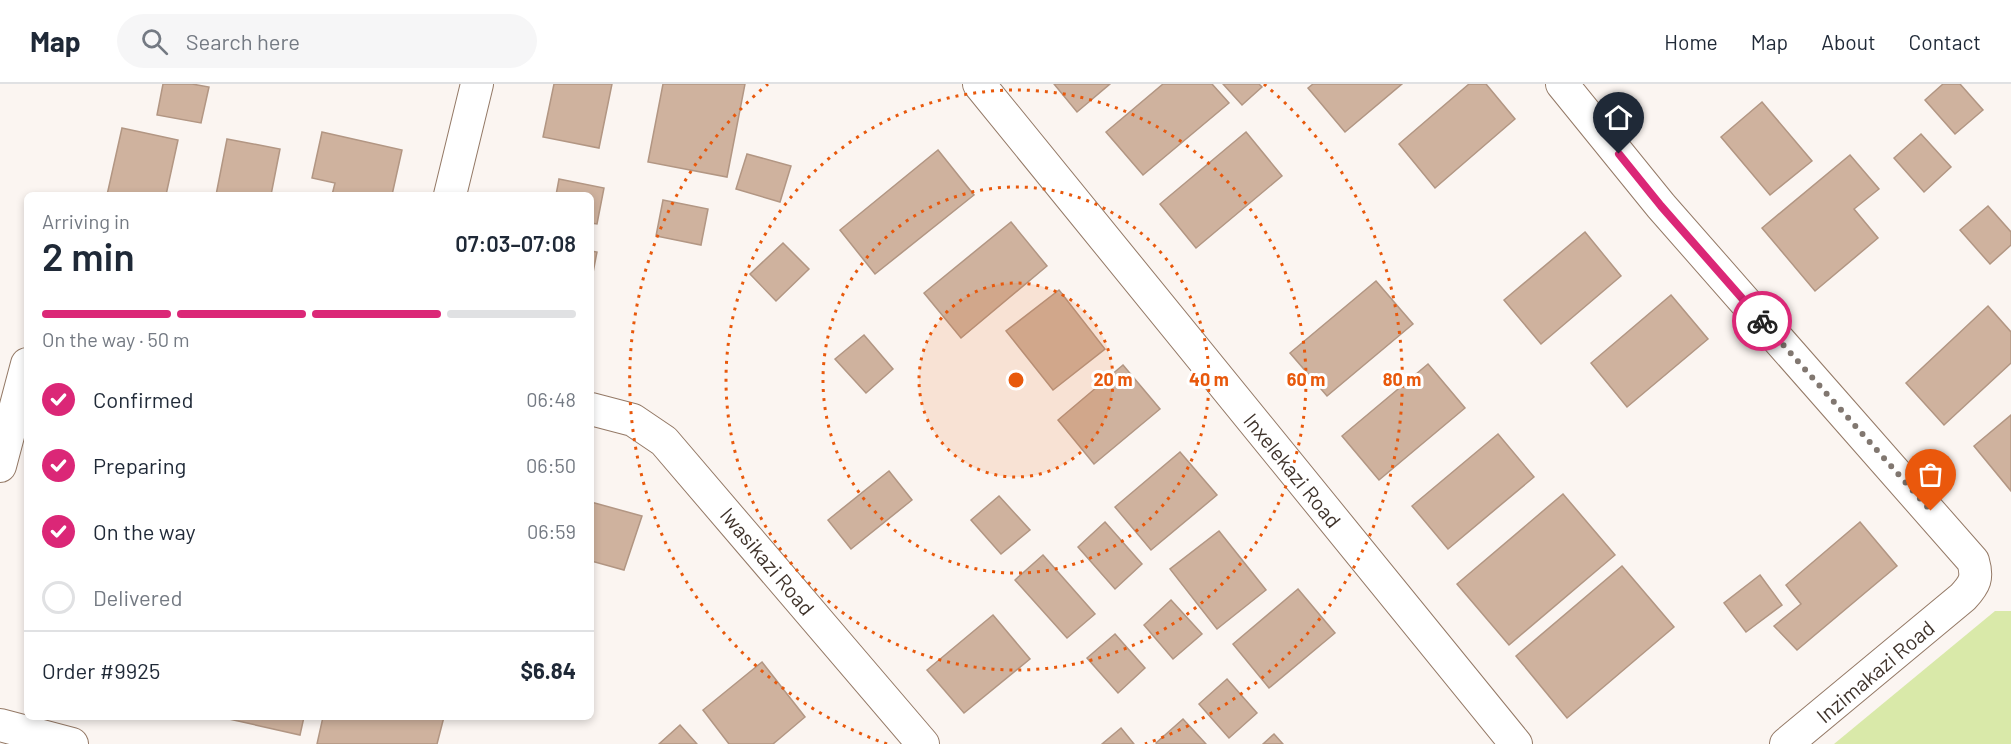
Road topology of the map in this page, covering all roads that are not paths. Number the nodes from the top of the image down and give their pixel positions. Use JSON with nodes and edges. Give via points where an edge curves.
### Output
{"nodes":[{"id":1,"x":477,"y":84,"type":"edge"},
{"id":2,"x":979,"y":84,"type":"edge"},
{"id":3,"x":1562,"y":84,"type":"edge"},
{"id":4,"x":451,"y":192,"type":"edge"},
{"id":5,"x":24,"y":375,"type":"edge"},
{"id":6,"x":594,"y":410,"type":"edge"},
{"id":7,"x":0,"y":466,"type":"edge"},
{"id":8,"x":0,"y":725,"type":"edge"},
{"id":9,"x":72,"y":744,"type":"edge"},
{"id":10,"x":923,"y":744,"type":"edge"},
{"id":11,"x":1516,"y":744,"type":"edge"},
{"id":12,"x":1786,"y":744,"type":"edge"}],
"edges":[{"from":1,"to":4,"type":"street"},
{"from":2,"to":11,"type":"street","name":"Inxelekazi Road"},
{"from":3,"to":12,"type":"street","name":"Inzimakazi Road","via":[[1661,206],[1973,561],[1974,584],[1963,597]]},
{"from":5,"to":7,"type":"street"},
{"from":6,"to":10,"type":"street","name":"Iwasikazi Road","via":[[633,420],[664,441]]},
{"from":8,"to":9,"type":"street"}]}
